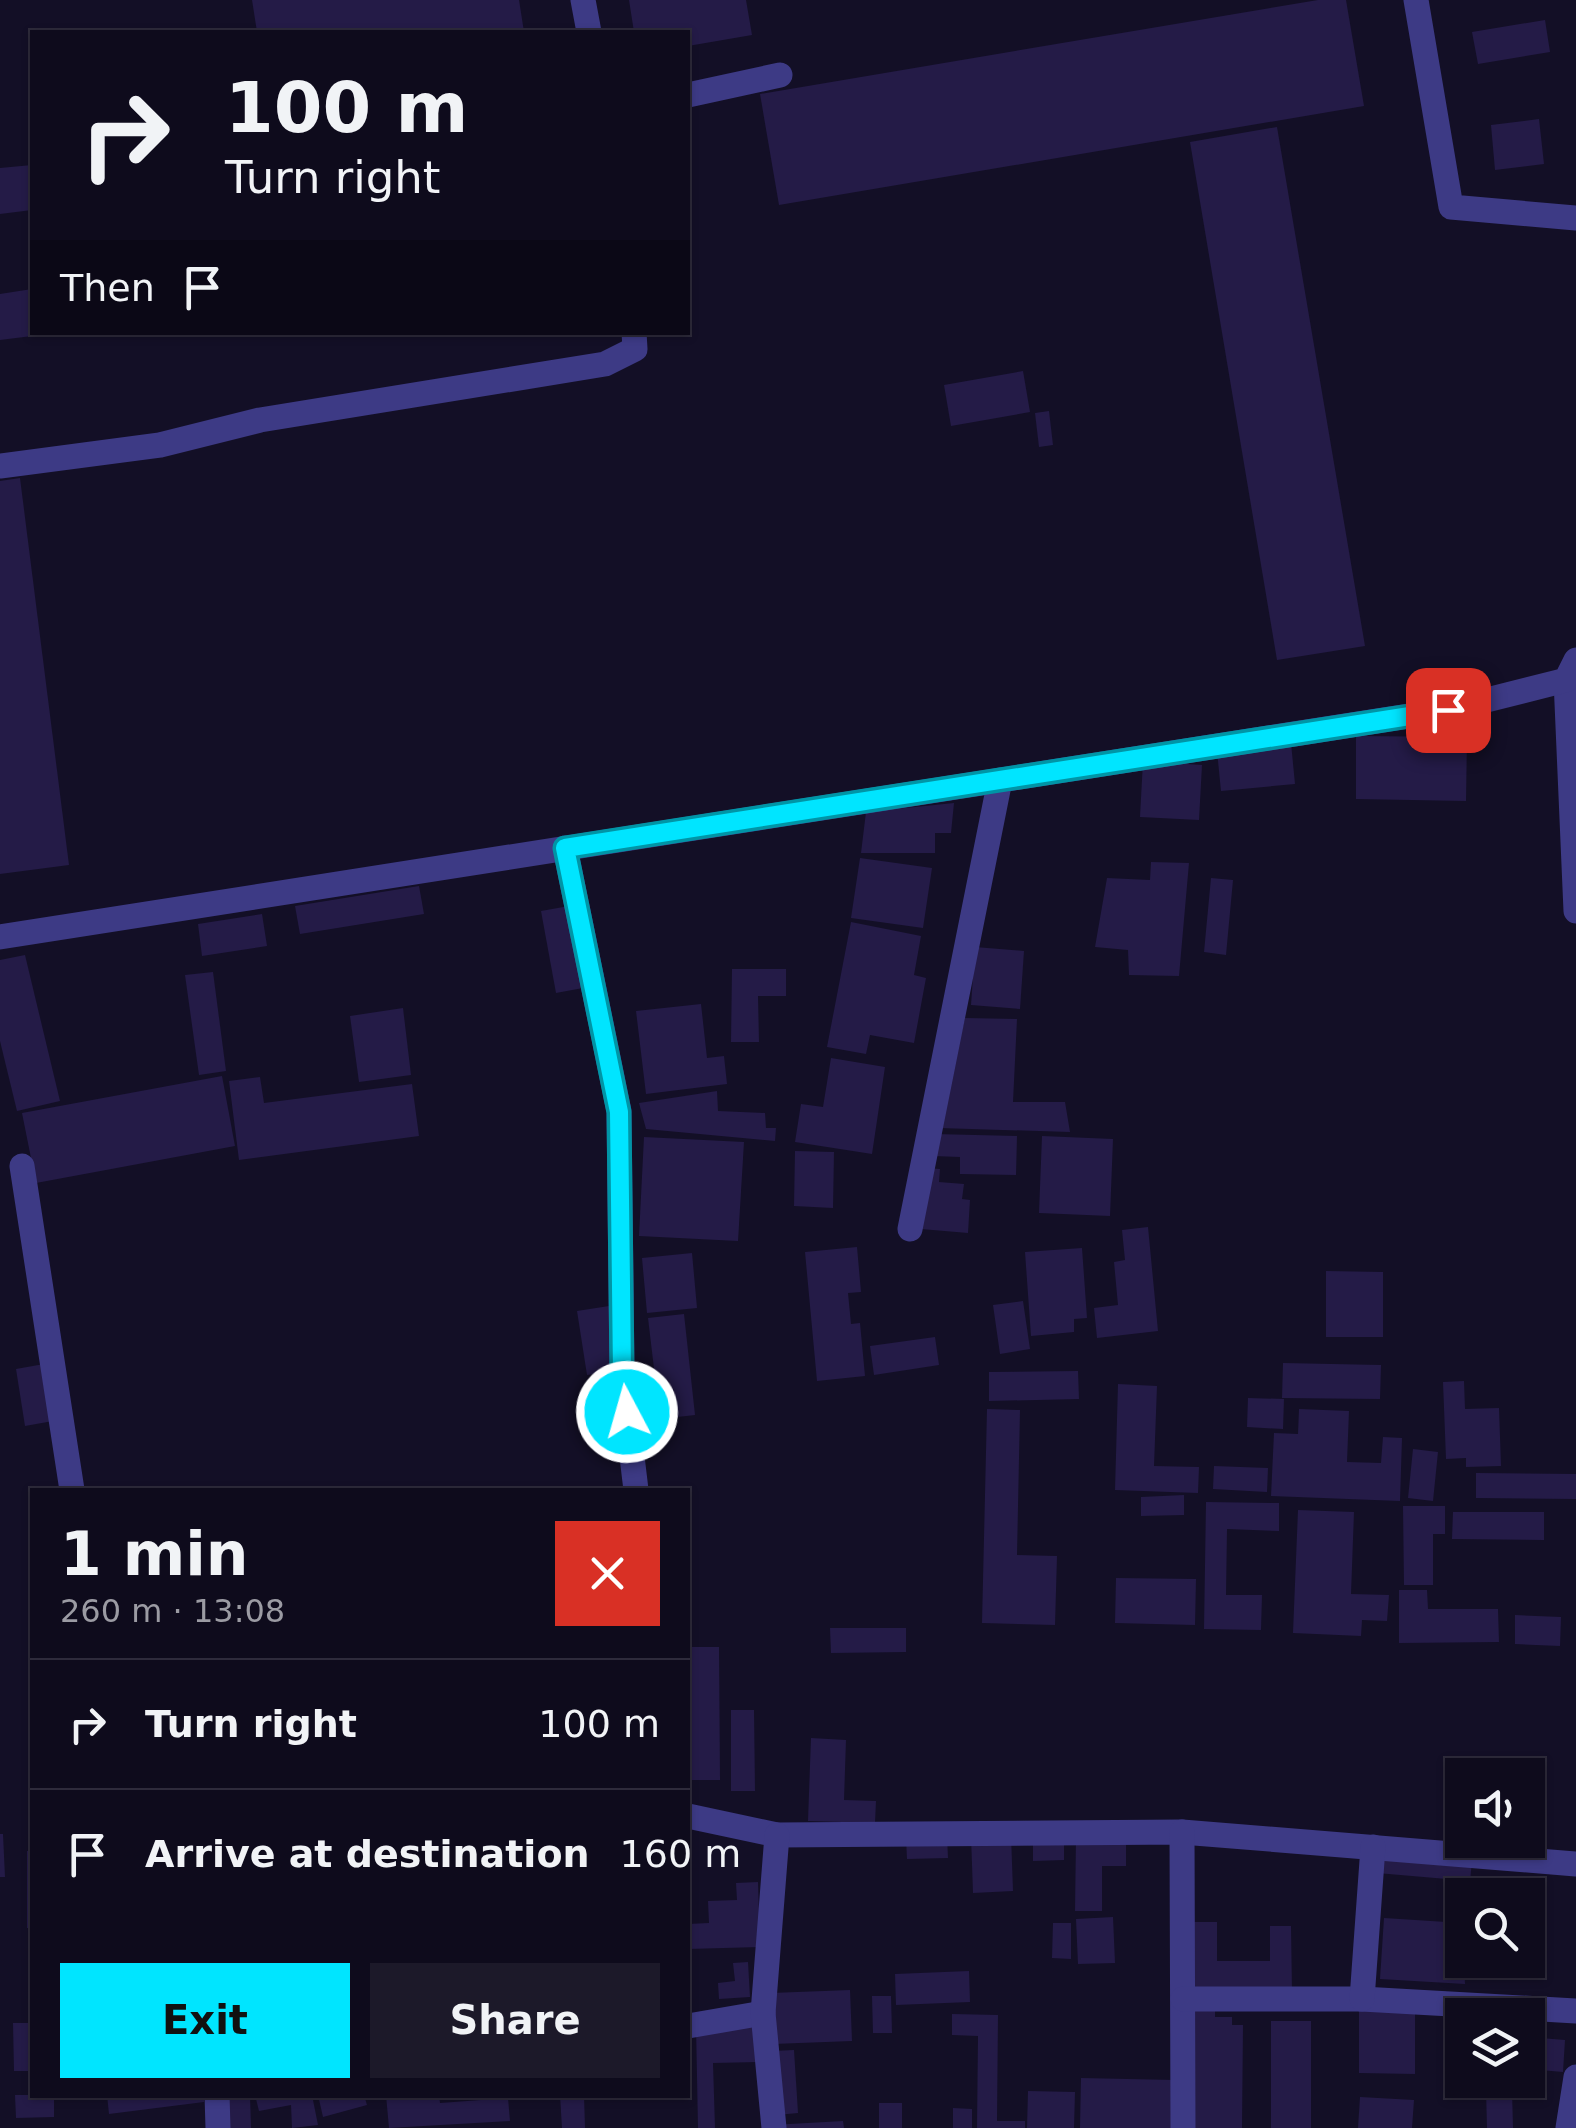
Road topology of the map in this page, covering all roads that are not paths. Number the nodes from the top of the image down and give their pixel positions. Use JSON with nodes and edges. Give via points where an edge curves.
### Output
{"nodes":[{"id":1,"x":583,"y":0,"type":"edge"},
{"id":2,"x":1416,"y":0,"type":"edge"},
{"id":3,"x":588,"y":30,"type":"edge"},
{"id":4,"x":780,"y":75,"type":"dead end"},
{"id":5,"x":690,"y":95,"type":"edge"},
{"id":6,"x":1576,"y":218,"type":"edge"},
{"id":7,"x":634,"y":335,"type":"edge"},
{"id":8,"x":0,"y":466,"type":"edge"},
{"id":9,"x":1571,"y":670,"type":"edge"},
{"id":10,"x":1000,"y":780,"type":"junction"},
{"id":11,"x":565,"y":848,"type":"junction"},
{"id":12,"x":1576,"y":911,"type":"edge"},
{"id":13,"x":0,"y":936,"type":"edge"},
{"id":14,"x":22,"y":1166,"type":"dead end"},
{"id":15,"x":910,"y":1230,"type":"dead end"},
{"id":16,"x":72,"y":1488,"type":"edge"},
{"id":17,"x":636,"y":1488,"type":"edge"},
{"id":18,"x":690,"y":1816,"type":"edge"},
{"id":19,"x":1182,"y":1832,"type":"junction"},
{"id":20,"x":778,"y":1836,"type":"junction"},
{"id":21,"x":1373,"y":1847,"type":"junction"},
{"id":22,"x":1576,"y":1864,"type":"edge"},
{"id":23,"x":1183,"y":1999,"type":"junction"},
{"id":24,"x":1362,"y":1999,"type":"junction"},
{"id":25,"x":1576,"y":2010,"type":"edge"},
{"id":26,"x":764,"y":2013,"type":"junction"},
{"id":27,"x":690,"y":2026,"type":"edge"},
{"id":28,"x":1576,"y":2077,"type":"edge"},
{"id":29,"x":217,"y":2098,"type":"edge"},
{"id":30,"x":218,"y":2128,"type":"edge"},
{"id":31,"x":774,"y":2128,"type":"edge"},
{"id":32,"x":1183,"y":2128,"type":"edge"},
{"id":33,"x":1568,"y":2128,"type":"edge"}],
"edges":[{"from":1,"to":3,"type":"street"},
{"from":2,"to":6,"type":"street","via":[[1451,207]]},
{"from":4,"to":5,"type":"street"},
{"from":7,"to":8,"type":"street","via":[[635,349],[605,364],[260,420],[160,445]]},
{"from":9,"to":10,"type":"street","via":[[1448,710]]},
{"from":9,"to":12,"type":"street"},
{"from":10,"to":11,"type":"street"},
{"from":10,"to":15,"type":"street"},
{"from":11,"to":13,"type":"street"},
{"from":11,"to":17,"type":"street","via":[[619,1112],[622,1373]]},
{"from":14,"to":16,"type":"street"},
{"from":18,"to":20,"type":"street"},
{"from":19,"to":20,"type":"street"},
{"from":19,"to":21,"type":"street"},
{"from":19,"to":23,"type":"street"},
{"from":20,"to":26,"type":"street"},
{"from":21,"to":22,"type":"street"},
{"from":21,"to":24,"type":"street"},
{"from":23,"to":24,"type":"street"},
{"from":23,"to":32,"type":"street"},
{"from":24,"to":25,"type":"street"},
{"from":26,"to":27,"type":"street"},
{"from":26,"to":31,"type":"street"},
{"from":28,"to":33,"type":"street"},
{"from":29,"to":30,"type":"street"}]}
